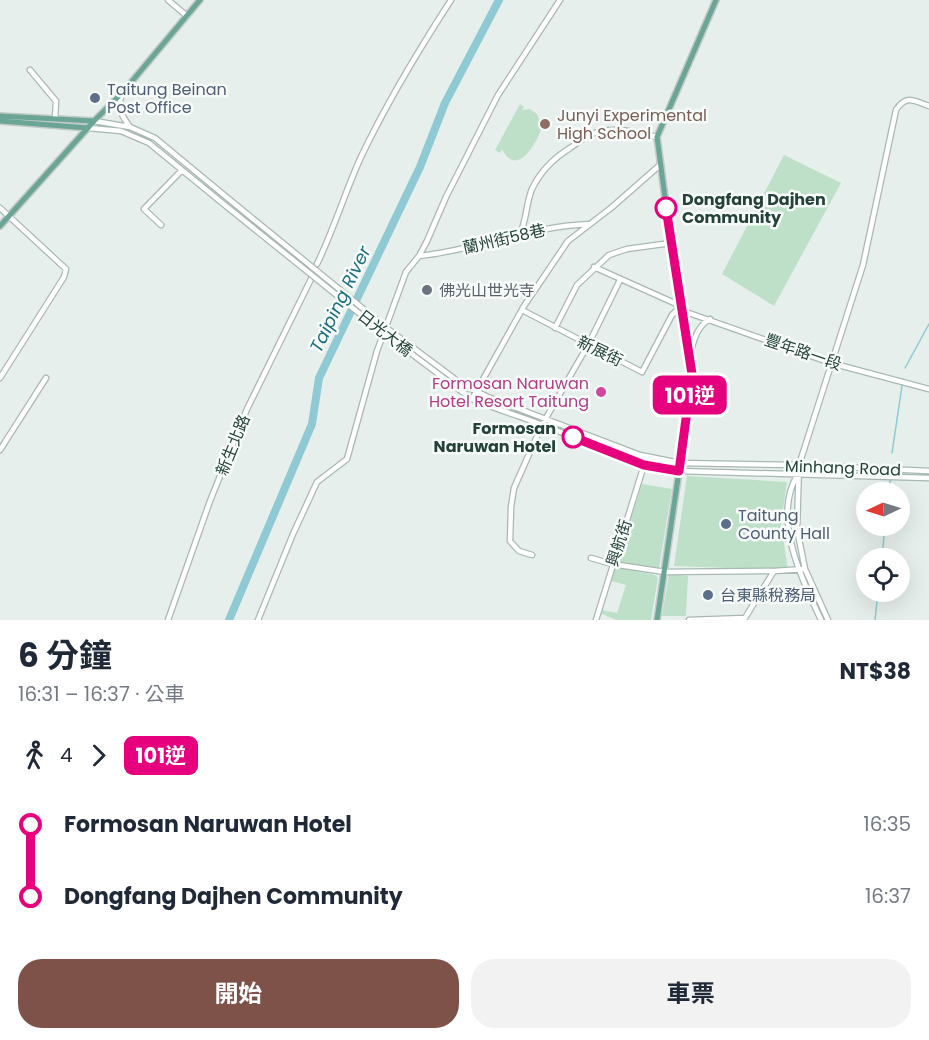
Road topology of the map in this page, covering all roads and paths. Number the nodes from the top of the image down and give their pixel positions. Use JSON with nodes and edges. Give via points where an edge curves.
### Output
{"nodes":[{"id":1,"x":168,"y":0,"type":"edge"},
{"id":2,"x":200,"y":0,"type":"edge"},
{"id":3,"x":451,"y":0,"type":"edge"},
{"id":4,"x":560,"y":0,"type":"edge"},
{"id":5,"x":716,"y":0,"type":"edge"},
{"id":6,"x":187,"y":15,"type":"junction"},
{"id":7,"x":30,"y":70,"type":"dead end"},
{"id":8,"x":123,"y":92,"type":"junction"},
{"id":9,"x":929,"y":106,"type":"edge"},
{"id":10,"x":0,"y":116,"type":"edge"},
{"id":11,"x":55,"y":119,"type":"junction"},
{"id":12,"x":0,"y":121,"type":"edge"},
{"id":13,"x":94,"y":121,"type":"junction"},
{"id":14,"x":130,"y":127,"type":"junction"},
{"id":15,"x":88,"y":128,"type":"junction"},
{"id":16,"x":657,"y":136,"type":"junction"},
{"id":17,"x":160,"y":142,"type":"junction"},
{"id":18,"x":154,"y":147,"type":"junction"},
{"id":19,"x":660,"y":165,"type":"junction"},
{"id":20,"x":182,"y":170,"type":"junction"},
{"id":21,"x":0,"y":208,"type":"edge"},
{"id":22,"x":8,"y":217,"type":"junction"},
{"id":23,"x":590,"y":224,"type":"junction"},
{"id":24,"x":161,"y":225,"type":"dead end"},
{"id":25,"x":0,"y":226,"type":"edge"},
{"id":26,"x":520,"y":234,"type":"junction"},
{"id":27,"x":671,"y":243,"type":"junction"},
{"id":28,"x":419,"y":256,"type":"junction"},
{"id":29,"x":317,"y":264,"type":"dead end"},
{"id":30,"x":594,"y":267,"type":"junction"},
{"id":31,"x":312,"y":277,"type":"dead end"},
{"id":32,"x":620,"y":280,"type":"junction"},
{"id":33,"x":39,"y":300,"type":"dead end"},
{"id":34,"x":46,"y":305,"type":"junction"},
{"id":35,"x":681,"y":306,"type":"junction"},
{"id":36,"x":522,"y":310,"type":"junction"},
{"id":37,"x":710,"y":319,"type":"junction"},
{"id":38,"x":555,"y":328,"type":"junction"},
{"id":39,"x":588,"y":345,"type":"junction"},
{"id":40,"x":690,"y":356,"type":"junction"},
{"id":41,"x":831,"y":363,"type":"junction"},
{"id":42,"x":0,"y":378,"type":"edge"},
{"id":43,"x":46,"y":378,"type":"dead end"},
{"id":44,"x":929,"y":389,"type":"edge"},
{"id":45,"x":477,"y":392,"type":"junction"},
{"id":46,"x":472,"y":399,"type":"junction"},
{"id":47,"x":547,"y":418,"type":"junction"},
{"id":48,"x":542,"y":425,"type":"junction"},
{"id":49,"x":602,"y":440,"type":"junction"},
{"id":50,"x":599,"y":447,"type":"junction"},
{"id":51,"x":0,"y":450,"type":"edge"},
{"id":52,"x":680,"y":463,"type":"junction"},
{"id":53,"x":644,"y":465,"type":"junction"},
{"id":54,"x":799,"y":465,"type":"junction"},
{"id":55,"x":679,"y":471,"type":"junction"},
{"id":56,"x":929,"y":471,"type":"edge"},
{"id":57,"x":798,"y":474,"type":"junction"},
{"id":58,"x":929,"y":478,"type":"edge"},
{"id":59,"x":532,"y":555,"type":"dead end"},
{"id":60,"x":591,"y":558,"type":"dead end"},
{"id":61,"x":612,"y":564,"type":"junction"},
{"id":62,"x":805,"y":569,"type":"junction"},
{"id":63,"x":799,"y":570,"type":"junction"},
{"id":64,"x":774,"y":572,"type":"junction"},
{"id":65,"x":665,"y":573,"type":"junction"},
{"id":66,"x":168,"y":620,"type":"edge"},
{"id":67,"x":258,"y":620,"type":"edge"},
{"id":68,"x":596,"y":620,"type":"edge"},
{"id":69,"x":657,"y":620,"type":"edge"},
{"id":70,"x":689,"y":620,"type":"edge"},
{"id":71,"x":820,"y":620,"type":"edge"},
{"id":72,"x":828,"y":620,"type":"edge"}],
"edges":[{"from":1,"to":6,"type":"street"},
{"from":2,"to":6,"type":"main road"},
{"from":3,"to":29,"type":"street","via":[[379,119]]},
{"from":4,"to":28,"type":"street","via":[[498,95]]},
{"from":5,"to":16,"type":"main road"},
{"from":6,"to":8,"type":"main road"},
{"from":7,"to":11,"type":"street","via":[[56,101]]},
{"from":8,"to":13,"type":"main road"},
{"from":8,"to":14,"type":"street","via":[[120,110]]},
{"from":9,"to":41,"type":"street","via":[[909,99],[896,110],[863,266]]},
{"from":10,"to":11,"type":"main road"},
{"from":11,"to":13,"type":"main road"},
{"from":12,"to":15,"type":"main road"},
{"from":13,"to":14,"type":"street","name":"日光大橋"},
{"from":13,"to":15,"type":"main road"},
{"from":14,"to":17,"type":"street","name":"日光大橋"},
{"from":15,"to":18,"type":"street","name":"日光大橋","via":[[121,131]]},
{"from":15,"to":22,"type":"main road"},
{"from":16,"to":19,"type":"main road"},
{"from":16,"to":26,"type":"street","via":[[632,130],[599,132],[562,153],[536,182]]},
{"from":17,"to":18,"type":"street"},
{"from":17,"to":45,"type":"street","name":"日光大橋","bridge":true,"via":[[388,329]]},
{"from":18,"to":20,"type":"street","name":"日光大橋"},
{"from":19,"to":23,"type":"street"},
{"from":19,"to":27,"type":"main road"},
{"from":20,"to":24,"type":"street","via":[[144,209]]},
{"from":20,"to":46,"type":"street","name":"日光大橋","bridge":true},
{"from":21,"to":22,"type":"street"},
{"from":22,"to":25,"type":"main road"},
{"from":22,"to":34,"type":"street","via":[[66,269]]},
{"from":23,"to":26,"type":"street","name":"蘭州街58巷"},
{"from":23,"to":36,"type":"street","via":[[568,241]]},
{"from":26,"to":28,"type":"street","name":"蘭州街58巷","via":[[444,254]]},
{"from":27,"to":30,"type":"street","via":[[627,249],[609,255]]},
{"from":27,"to":35,"type":"main road"},
{"from":28,"to":67,"type":"street","via":[[406,272],[390,315],[347,459],[317,482]]},
{"from":30,"to":32,"type":"street","name":"豐年路一段"},
{"from":30,"to":38,"type":"street","via":[[571,292]]},
{"from":31,"to":66,"type":"street","name":"新生北路","via":[[238,430]]},
{"from":32,"to":35,"type":"street","name":"豐年路一段"},
{"from":32,"to":39,"type":"street"},
{"from":33,"to":34,"type":"street"},
{"from":34,"to":42,"type":"street"},
{"from":35,"to":37,"type":"street","name":"豐年路一段","via":[[686,312]]},
{"from":35,"to":39,"type":"street","name":"新展街","via":[[672,315],[642,372]]},
{"from":35,"to":40,"type":"main road"},
{"from":36,"to":38,"type":"street","name":"新展街"},
{"from":36,"to":45,"type":"street"},
{"from":37,"to":40,"type":"street","via":[[702,323]]},
{"from":37,"to":41,"type":"street","name":"豐年路一段"},
{"from":38,"to":39,"type":"street","name":"新展街"},
{"from":39,"to":47,"type":"street"},
{"from":40,"to":52,"type":"main road","via":[[690,397]]},
{"from":41,"to":44,"type":"street","name":"豐年路一段"},
{"from":41,"to":54,"type":"street"},
{"from":43,"to":51,"type":"street"},
{"from":45,"to":46,"type":"street"},
{"from":45,"to":47,"type":"street","name":"日光大橋"},
{"from":46,"to":48,"type":"street","name":"日光大橋"},
{"from":47,"to":48,"type":"street"},
{"from":47,"to":49,"type":"street","name":"日光大橋"},
{"from":48,"to":50,"type":"street","name":"日光大橋"},
{"from":48,"to":59,"type":"street","via":[[514,488],[511,507],[510,541],[519,551]]},
{"from":49,"to":50,"type":"street"},
{"from":49,"to":52,"type":"street","name":"Minhang Road","via":[[640,455]]},
{"from":50,"to":53,"type":"street","name":"Minhang Road"},
{"from":52,"to":54,"type":"street","name":"Minhang Road"},
{"from":52,"to":55,"type":"main road"},
{"from":53,"to":55,"type":"street","name":"Minhang Road"},
{"from":53,"to":61,"type":"street","name":"興航街"},
{"from":54,"to":56,"type":"street","name":"Minhang Road"},
{"from":54,"to":57,"type":"street"},
{"from":55,"to":57,"type":"street","name":"Minhang Road"},
{"from":55,"to":65,"type":"main road"},
{"from":57,"to":58,"type":"street","name":"Minhang Road"},
{"from":57,"to":62,"type":"street","via":[[797,530]]},
{"from":57,"to":63,"type":"street","via":[[792,484],[788,518]]},
{"from":60,"to":61,"type":"street"},
{"from":61,"to":65,"type":"street"},
{"from":61,"to":68,"type":"street","name":"興航街"},
{"from":62,"to":63,"type":"street"},
{"from":62,"to":72,"type":"street"},
{"from":63,"to":64,"type":"street"},
{"from":63,"to":71,"type":"street"},
{"from":64,"to":65,"type":"street"},
{"from":64,"to":70,"type":"street","via":[[745,618]]},
{"from":65,"to":69,"type":"main road"}]}
